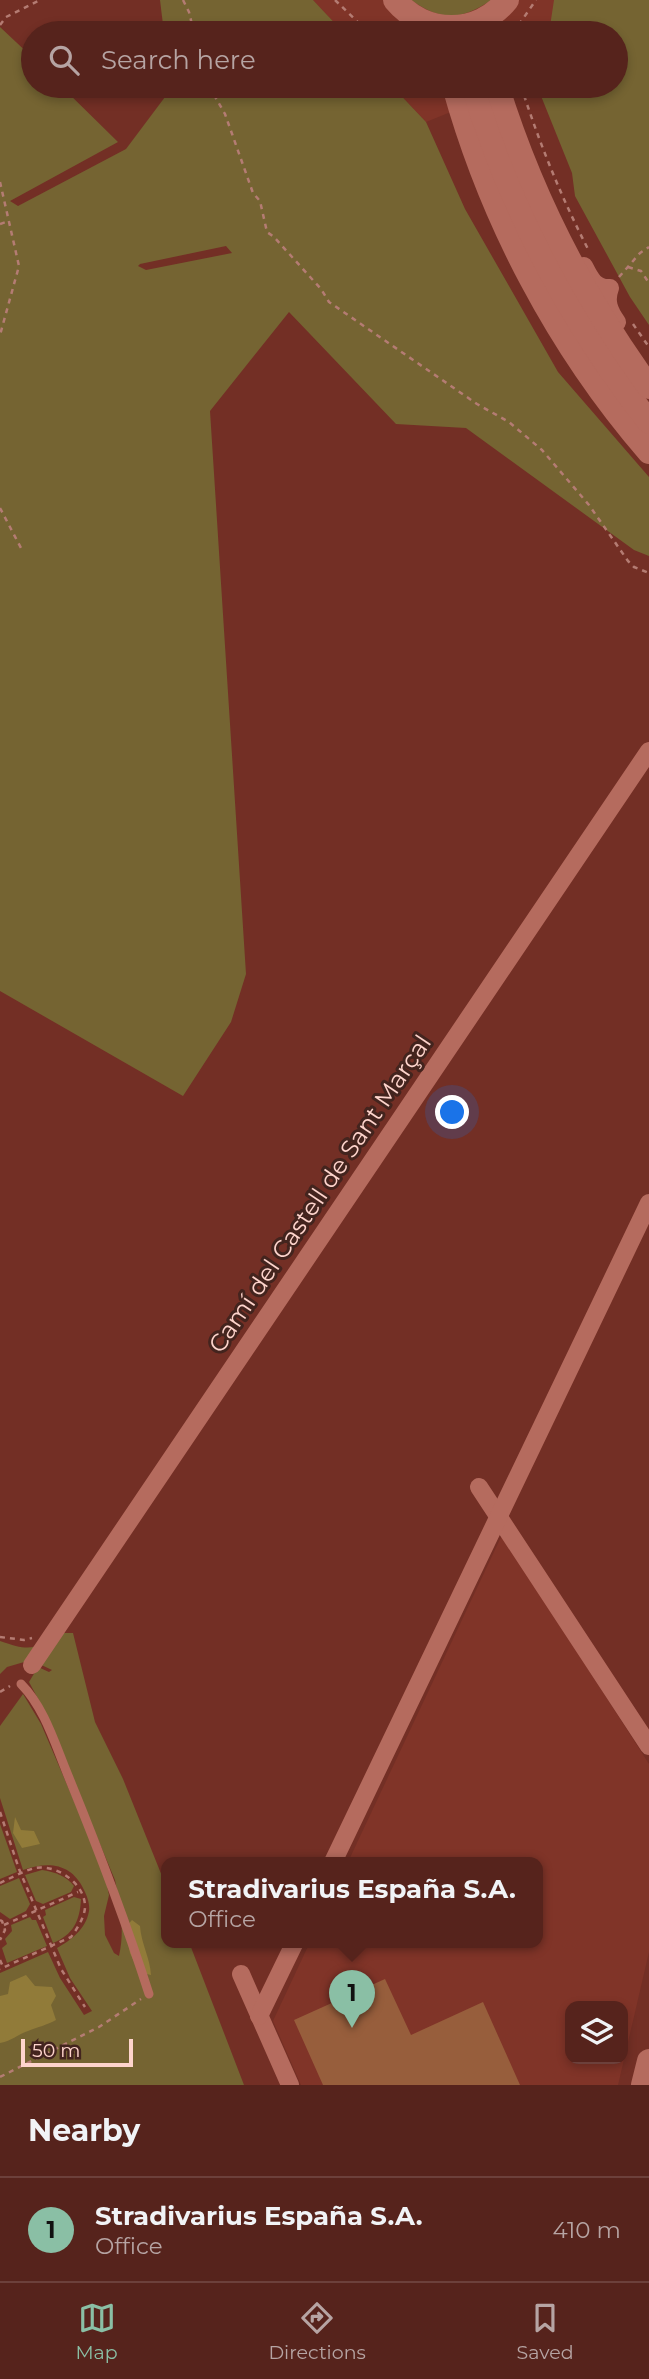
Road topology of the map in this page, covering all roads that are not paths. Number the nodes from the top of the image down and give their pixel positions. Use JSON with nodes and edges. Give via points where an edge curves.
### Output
{"nodes":[{"id":1,"x":395,"y":0,"type":"edge"},
{"id":2,"x":503,"y":5,"type":"edge"},
{"id":3,"x":422,"y":21,"type":"edge"},
{"id":4,"x":478,"y":21,"type":"edge"},
{"id":5,"x":494,"y":21,"type":"edge"},
{"id":6,"x":471,"y":98,"type":"edge"},
{"id":7,"x":471,"y":98,"type":"edge"},
{"id":8,"x":508,"y":152,"type":"junction"},
{"id":9,"x":533,"y":185,"type":"junction"},
{"id":10,"x":649,"y":368,"type":"edge"},
{"id":11,"x":649,"y":387,"type":"edge"},
{"id":12,"x":649,"y":422,"type":"edge"},
{"id":13,"x":649,"y":452,"type":"edge"},
{"id":14,"x":649,"y":751,"type":"edge"},
{"id":15,"x":649,"y":1203,"type":"edge"},
{"id":16,"x":479,"y":1487,"type":"dead end"},
{"id":17,"x":499,"y":1517,"type":"junction"},
{"id":18,"x":32,"y":1665,"type":"dead end"},
{"id":19,"x":21,"y":1684,"type":"dead end"},
{"id":20,"x":649,"y":1746,"type":"edge"},
{"id":21,"x":335,"y":1857,"type":"edge"},
{"id":22,"x":292,"y":1948,"type":"edge"},
{"id":23,"x":241,"y":1974,"type":"dead end"},
{"id":24,"x":149,"y":1993,"type":"road end"},
{"id":25,"x":259,"y":2016,"type":"junction"},
{"id":26,"x":649,"y":2060,"type":"edge"},
{"id":27,"x":290,"y":2085,"type":"edge"},
{"id":28,"x":643,"y":2085,"type":"edge"}],
"edges":[{"from":1,"to":3,"type":"main road"},
{"from":2,"to":4,"type":"main road"},
{"from":2,"to":5,"type":"main road"},
{"from":6,"to":8,"type":"main road"},
{"from":7,"to":8,"type":"main road"},
{"from":8,"to":9,"type":"main road"},
{"from":8,"to":12,"type":"main road","via":[[530,234],[572,313]]},
{"from":8,"to":13,"type":"main road","via":[[513,244],[558,326]]},
{"from":9,"to":10,"type":"street","via":[[556,211],[590,278],[600,287],[610,288],[611,313]]},
{"from":9,"to":11,"type":"main road","via":[[576,275]]},
{"from":14,"to":18,"type":"street","name":"Camí del Castell de Sant Marçal"},
{"from":15,"to":17,"type":"street"},
{"from":16,"to":17,"type":"street"},
{"from":17,"to":20,"type":"street"},
{"from":17,"to":21,"type":"street"},
{"from":19,"to":24,"type":"lane","via":[[31,1694],[51,1736],[100,1852]]},
{"from":22,"to":25,"type":"street"},
{"from":23,"to":25,"type":"street"},
{"from":25,"to":27,"type":"street"},
{"from":26,"to":28,"type":"main road"}]}
